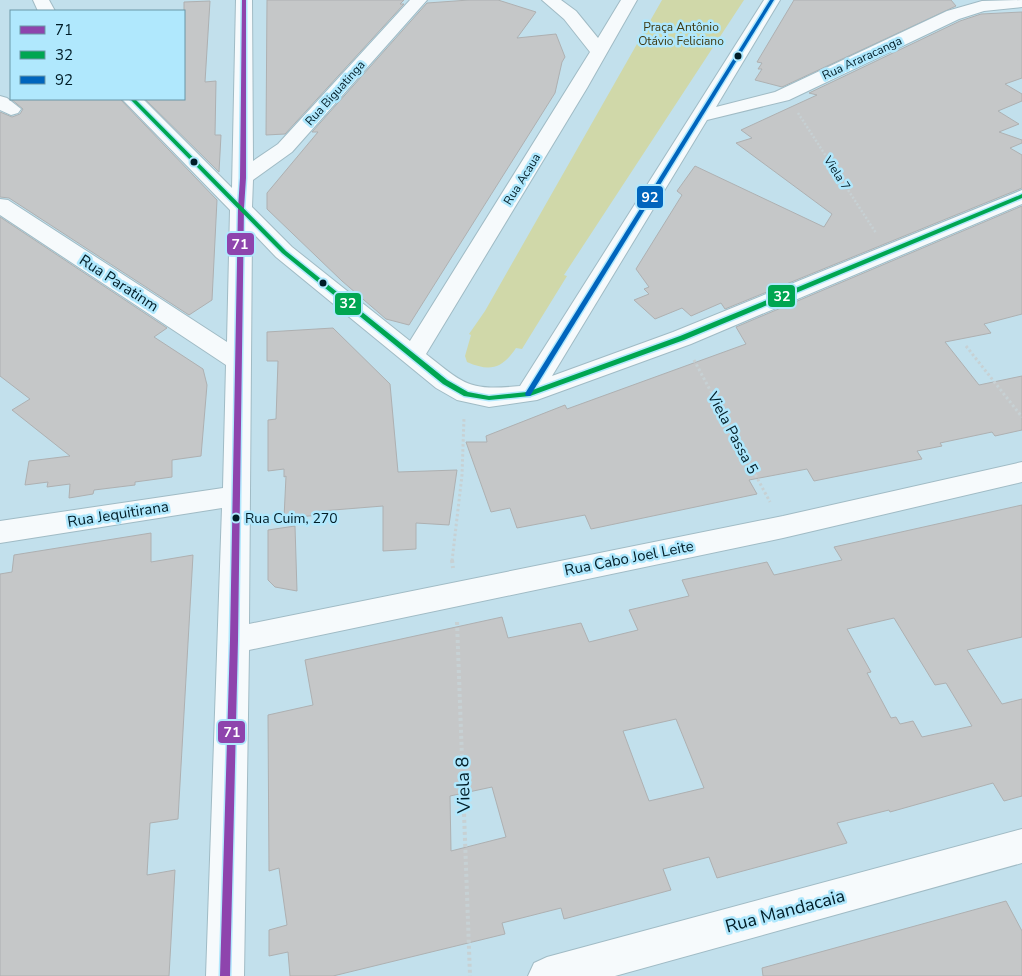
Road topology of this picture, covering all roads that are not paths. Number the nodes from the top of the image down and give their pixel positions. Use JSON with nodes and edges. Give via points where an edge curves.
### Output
{"nodes":[{"id":1,"x":244,"y":0,"type":"edge"},
{"id":2,"x":419,"y":0,"type":"edge"},
{"id":3,"x":550,"y":0,"type":"edge"},
{"id":4,"x":629,"y":0,"type":"edge"},
{"id":5,"x":772,"y":0,"type":"edge"},
{"id":6,"x":1022,"y":2,"type":"edge"},
{"id":7,"x":599,"y":51,"type":"junction"},
{"id":8,"x":133,"y":100,"type":"edge"},
{"id":9,"x":701,"y":116,"type":"junction"},
{"id":10,"x":243,"y":178,"type":"junction"},
{"id":11,"x":1022,"y":196,"type":"edge"},
{"id":12,"x":0,"y":205,"type":"edge"},
{"id":13,"x":241,"y":208,"type":"junction"},
{"id":14,"x":412,"y":357,"type":"junction"},
{"id":15,"x":238,"y":361,"type":"junction"},
{"id":16,"x":528,"y":394,"type":"junction"},
{"id":17,"x":1022,"y":472,"type":"edge"},
{"id":18,"x":236,"y":496,"type":"junction"},
{"id":19,"x":0,"y":532,"type":"edge"},
{"id":20,"x":234,"y":640,"type":"junction"},
{"id":21,"x":1022,"y":846,"type":"edge"},
{"id":22,"x":225,"y":976,"type":"edge"},
{"id":23,"x":547,"y":976,"type":"edge"}],
"edges":[{"from":1,"to":10,"type":"street"},
{"from":2,"to":10,"type":"street","name":"Rua Biguatinga","via":[[285,148]]},
{"from":3,"to":7,"type":"street","via":[[570,15]]},
{"from":4,"to":7,"type":"street","name":"Rua Acaua"},
{"from":5,"to":9,"type":"street"},
{"from":6,"to":9,"type":"street","name":"Rua Araracanga","via":[[982,6],[953,15],[782,96]]},
{"from":7,"to":14,"type":"street","name":"Rua Acaua"},
{"from":8,"to":13,"type":"street"},
{"from":9,"to":16,"type":"street"},
{"from":10,"to":13,"type":"street"},
{"from":11,"to":16,"type":"street","via":[[682,338]]},
{"from":12,"to":15,"type":"street","name":"Rua Paratinm"},
{"from":13,"to":14,"type":"street","via":[[284,252]]},
{"from":13,"to":15,"type":"street"},
{"from":14,"to":16,"type":"street","via":[[466,394],[489,398]]},
{"from":15,"to":18,"type":"street"},
{"from":17,"to":20,"type":"street","name":"Rua Cabo Joel Leite","via":[[783,527]]},
{"from":18,"to":19,"type":"street","name":"Rua Jequitirana"},
{"from":18,"to":20,"type":"street"},
{"from":20,"to":22,"type":"street"},
{"from":21,"to":23,"type":"street","name":"Rua Mandacaia"}]}
